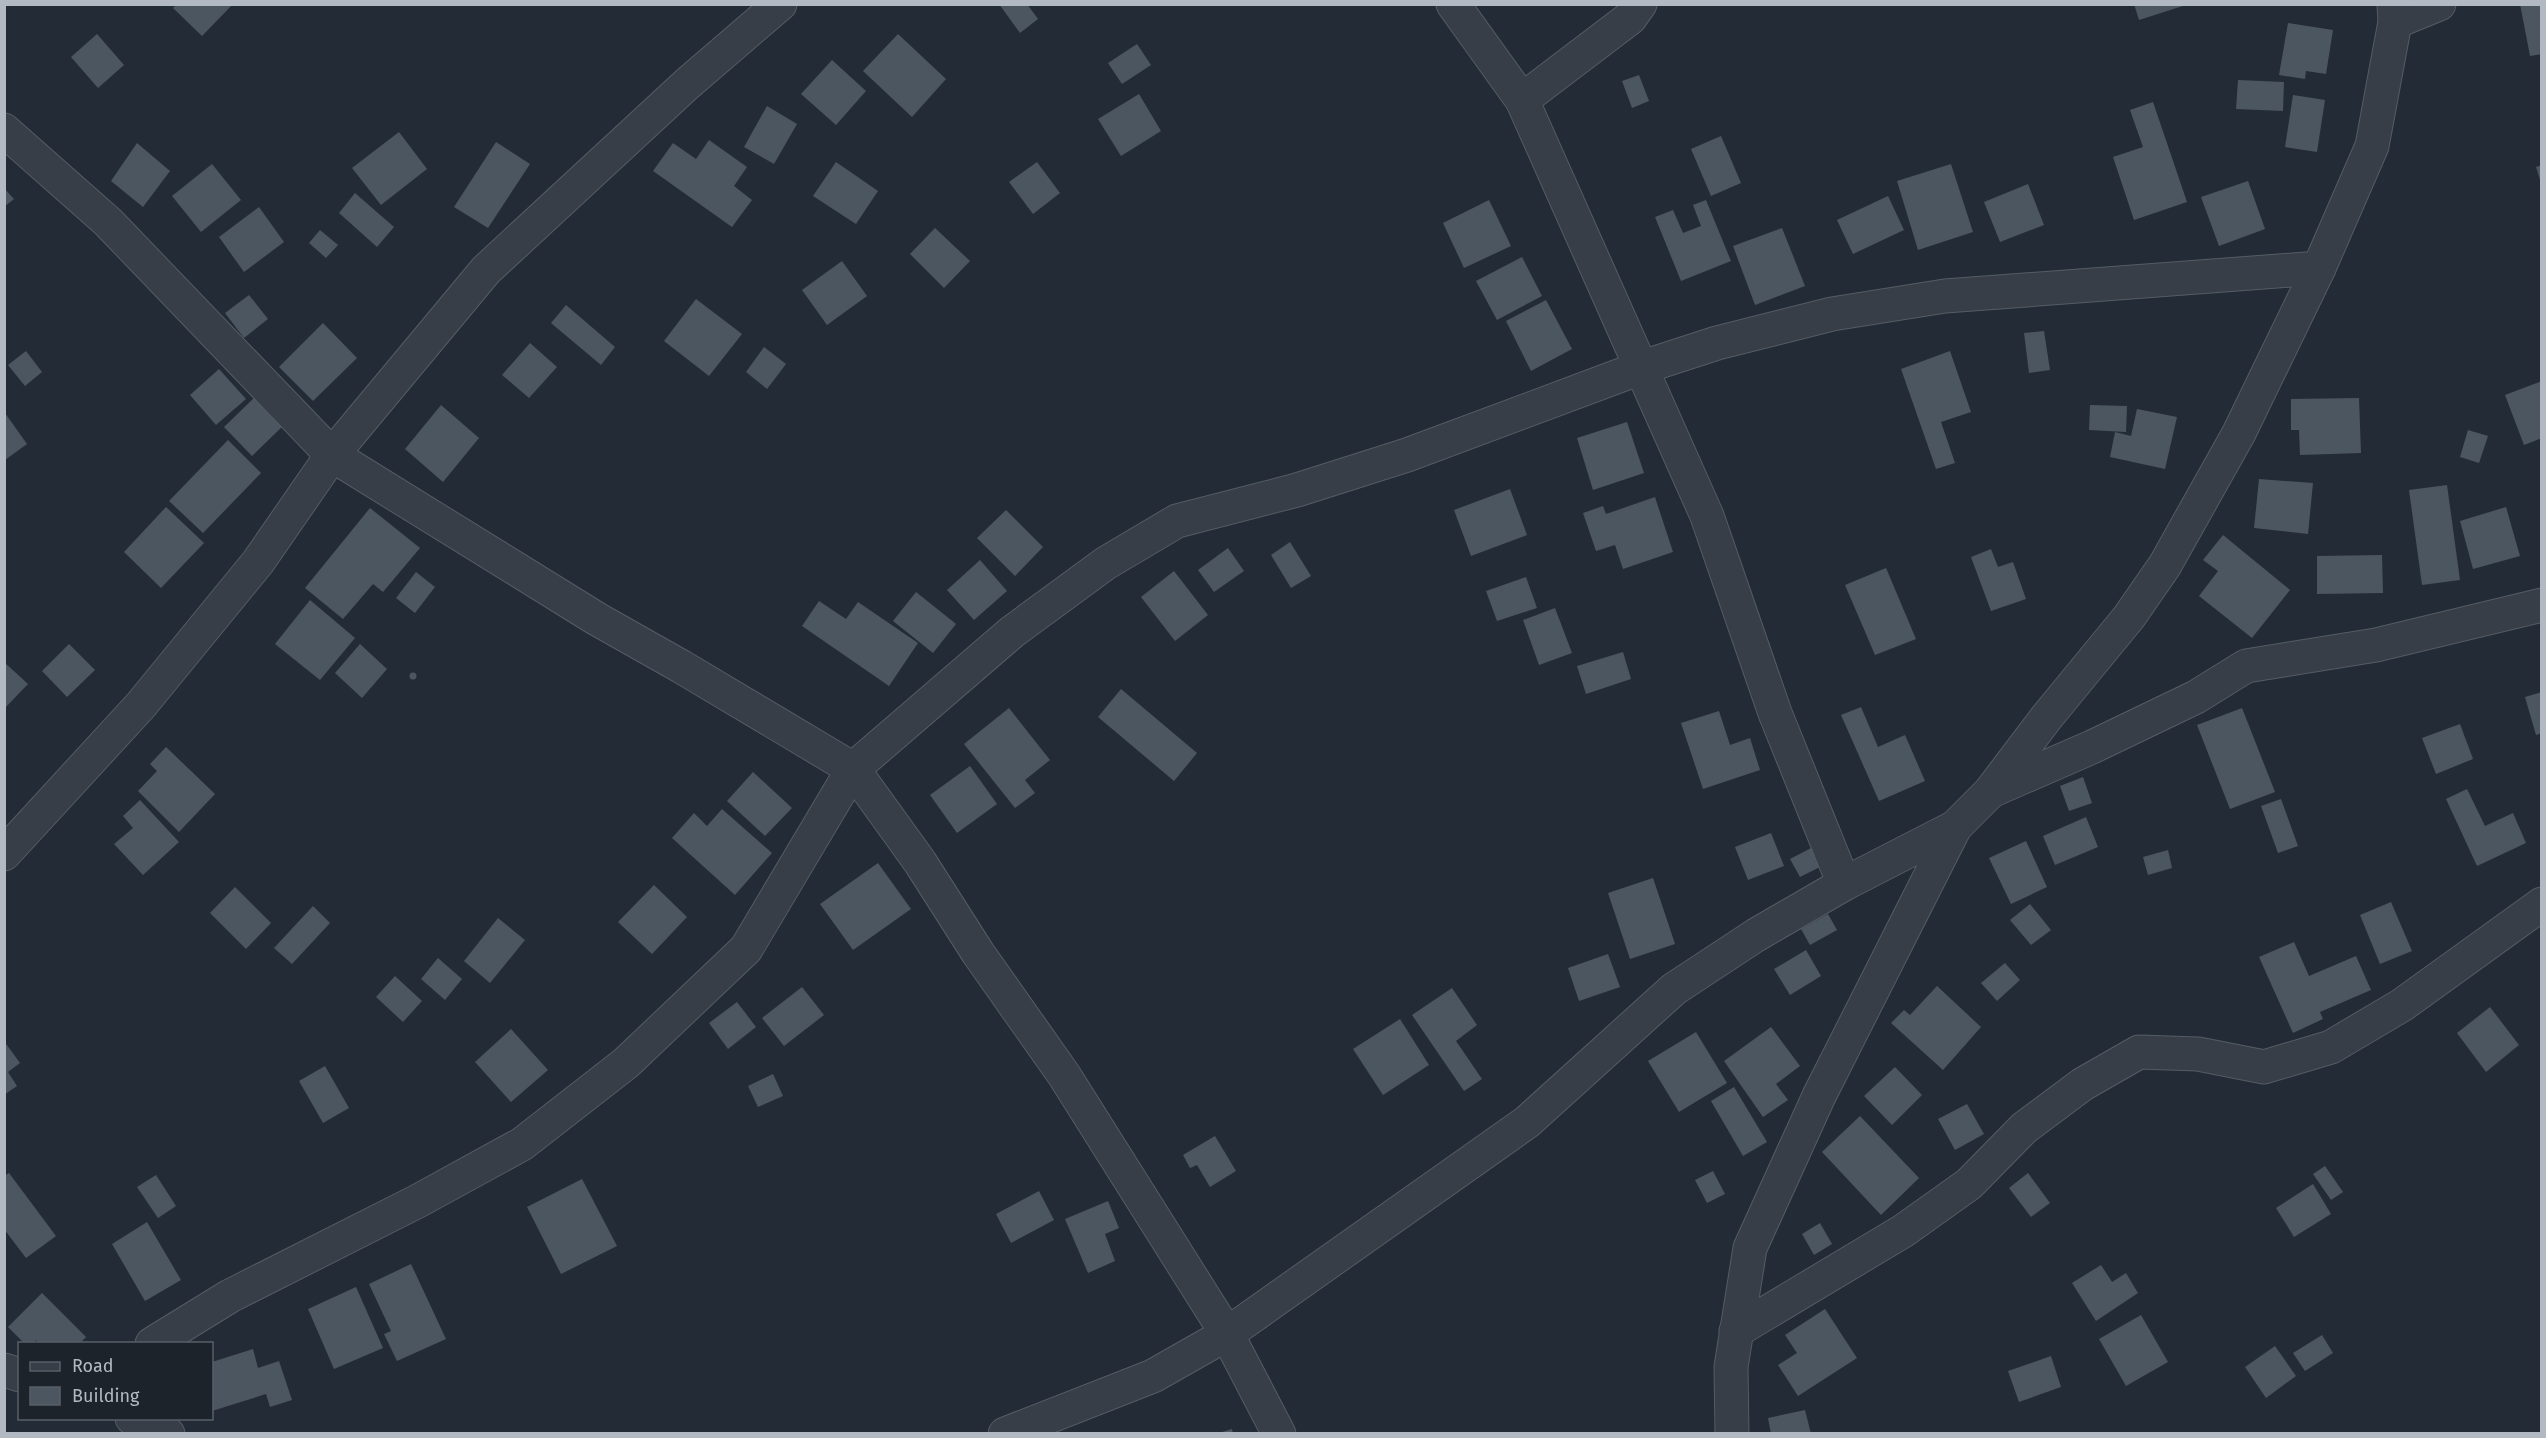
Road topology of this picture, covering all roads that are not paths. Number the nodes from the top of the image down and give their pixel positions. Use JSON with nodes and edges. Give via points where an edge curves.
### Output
{"nodes":[{"id":1,"x":780,"y":4,"type":"edge"},
{"id":2,"x":1453,"y":4,"type":"edge"},
{"id":3,"x":1640,"y":4,"type":"edge"},
{"id":4,"x":2439,"y":4,"type":"edge"},
{"id":5,"x":2394,"y":13,"type":"edge"},
{"id":6,"x":1522,"y":100,"type":"junction"},
{"id":7,"x":4,"y":130,"type":"edge"},
{"id":8,"x":2319,"y":268,"type":"junction"},
{"id":9,"x":1640,"y":368,"type":"junction"},
{"id":10,"x":332,"y":455,"type":"junction"},
{"id":11,"x":2541,"y":605,"type":"edge"},
{"id":12,"x":853,"y":769,"type":"junction"},
{"id":13,"x":1990,"y":792,"type":"junction"},
{"id":14,"x":1955,"y":827,"type":"junction"},
{"id":15,"x":4,"y":854,"type":"edge"},
{"id":16,"x":1844,"y":884,"type":"junction"},
{"id":17,"x":2541,"y":904,"type":"edge"},
{"id":18,"x":1736,"y":1331,"type":"junction"},
{"id":19,"x":1227,"y":1334,"type":"junction"},
{"id":20,"x":155,"y":1342,"type":"edge"},
{"id":21,"x":134,"y":1420,"type":"edge"},
{"id":22,"x":168,"y":1434,"type":"edge"},
{"id":23,"x":1005,"y":1434,"type":"edge"},
{"id":24,"x":1279,"y":1434,"type":"edge"},
{"id":25,"x":1732,"y":1434,"type":"edge"}],
"edges":[{"from":1,"to":10,"type":"street","via":[[687,84],[486,270]]},
{"from":2,"to":6,"type":"street"},
{"from":3,"to":6,"type":"street","via":[[1630,18]]},
{"from":4,"to":5,"type":"street"},
{"from":5,"to":8,"type":"street","via":[[2372,146]]},
{"from":6,"to":9,"type":"street"},
{"from":7,"to":10,"type":"street","via":[[108,222]]},
{"from":8,"to":9,"type":"street","via":[[1945,296],[1832,314]]},
{"from":8,"to":13,"type":"street","via":[[2239,433],[2165,565],[2129,617]]},
{"from":9,"to":12,"type":"street","via":[[1407,455],[1297,490],[1177,521],[1106,563],[1012,632]]},
{"from":9,"to":16,"type":"street","via":[[1707,516],[1775,713]]},
{"from":10,"to":12,"type":"street","via":[[597,619]]},
{"from":10,"to":15,"type":"street","via":[[258,562],[141,705]]},
{"from":11,"to":13,"type":"street","via":[[2376,645],[2246,666],[2196,697]]},
{"from":12,"to":19,"type":"street","via":[[1064,1075]]},
{"from":12,"to":20,"type":"street","via":[[746,949],[626,1063],[522,1144],[230,1296]]},
{"from":13,"to":14,"type":"street"},
{"from":14,"to":16,"type":"street"},
{"from":14,"to":18,"type":"street","via":[[1819,1096],[1750,1248]]},
{"from":16,"to":19,"type":"street","via":[[1674,989],[1527,1122]]},
{"from":17,"to":18,"type":"street","via":[[2402,1005],[2331,1047],[2264,1067],[2198,1054],[2139,1052],[2083,1084],[2024,1128],[1969,1184],[1903,1231]]},
{"from":18,"to":25,"type":"street","via":[[1731,1367]]},
{"from":19,"to":23,"type":"street","via":[[1153,1376]]},
{"from":19,"to":24,"type":"street"},
{"from":21,"to":22,"type":"street"}]}
